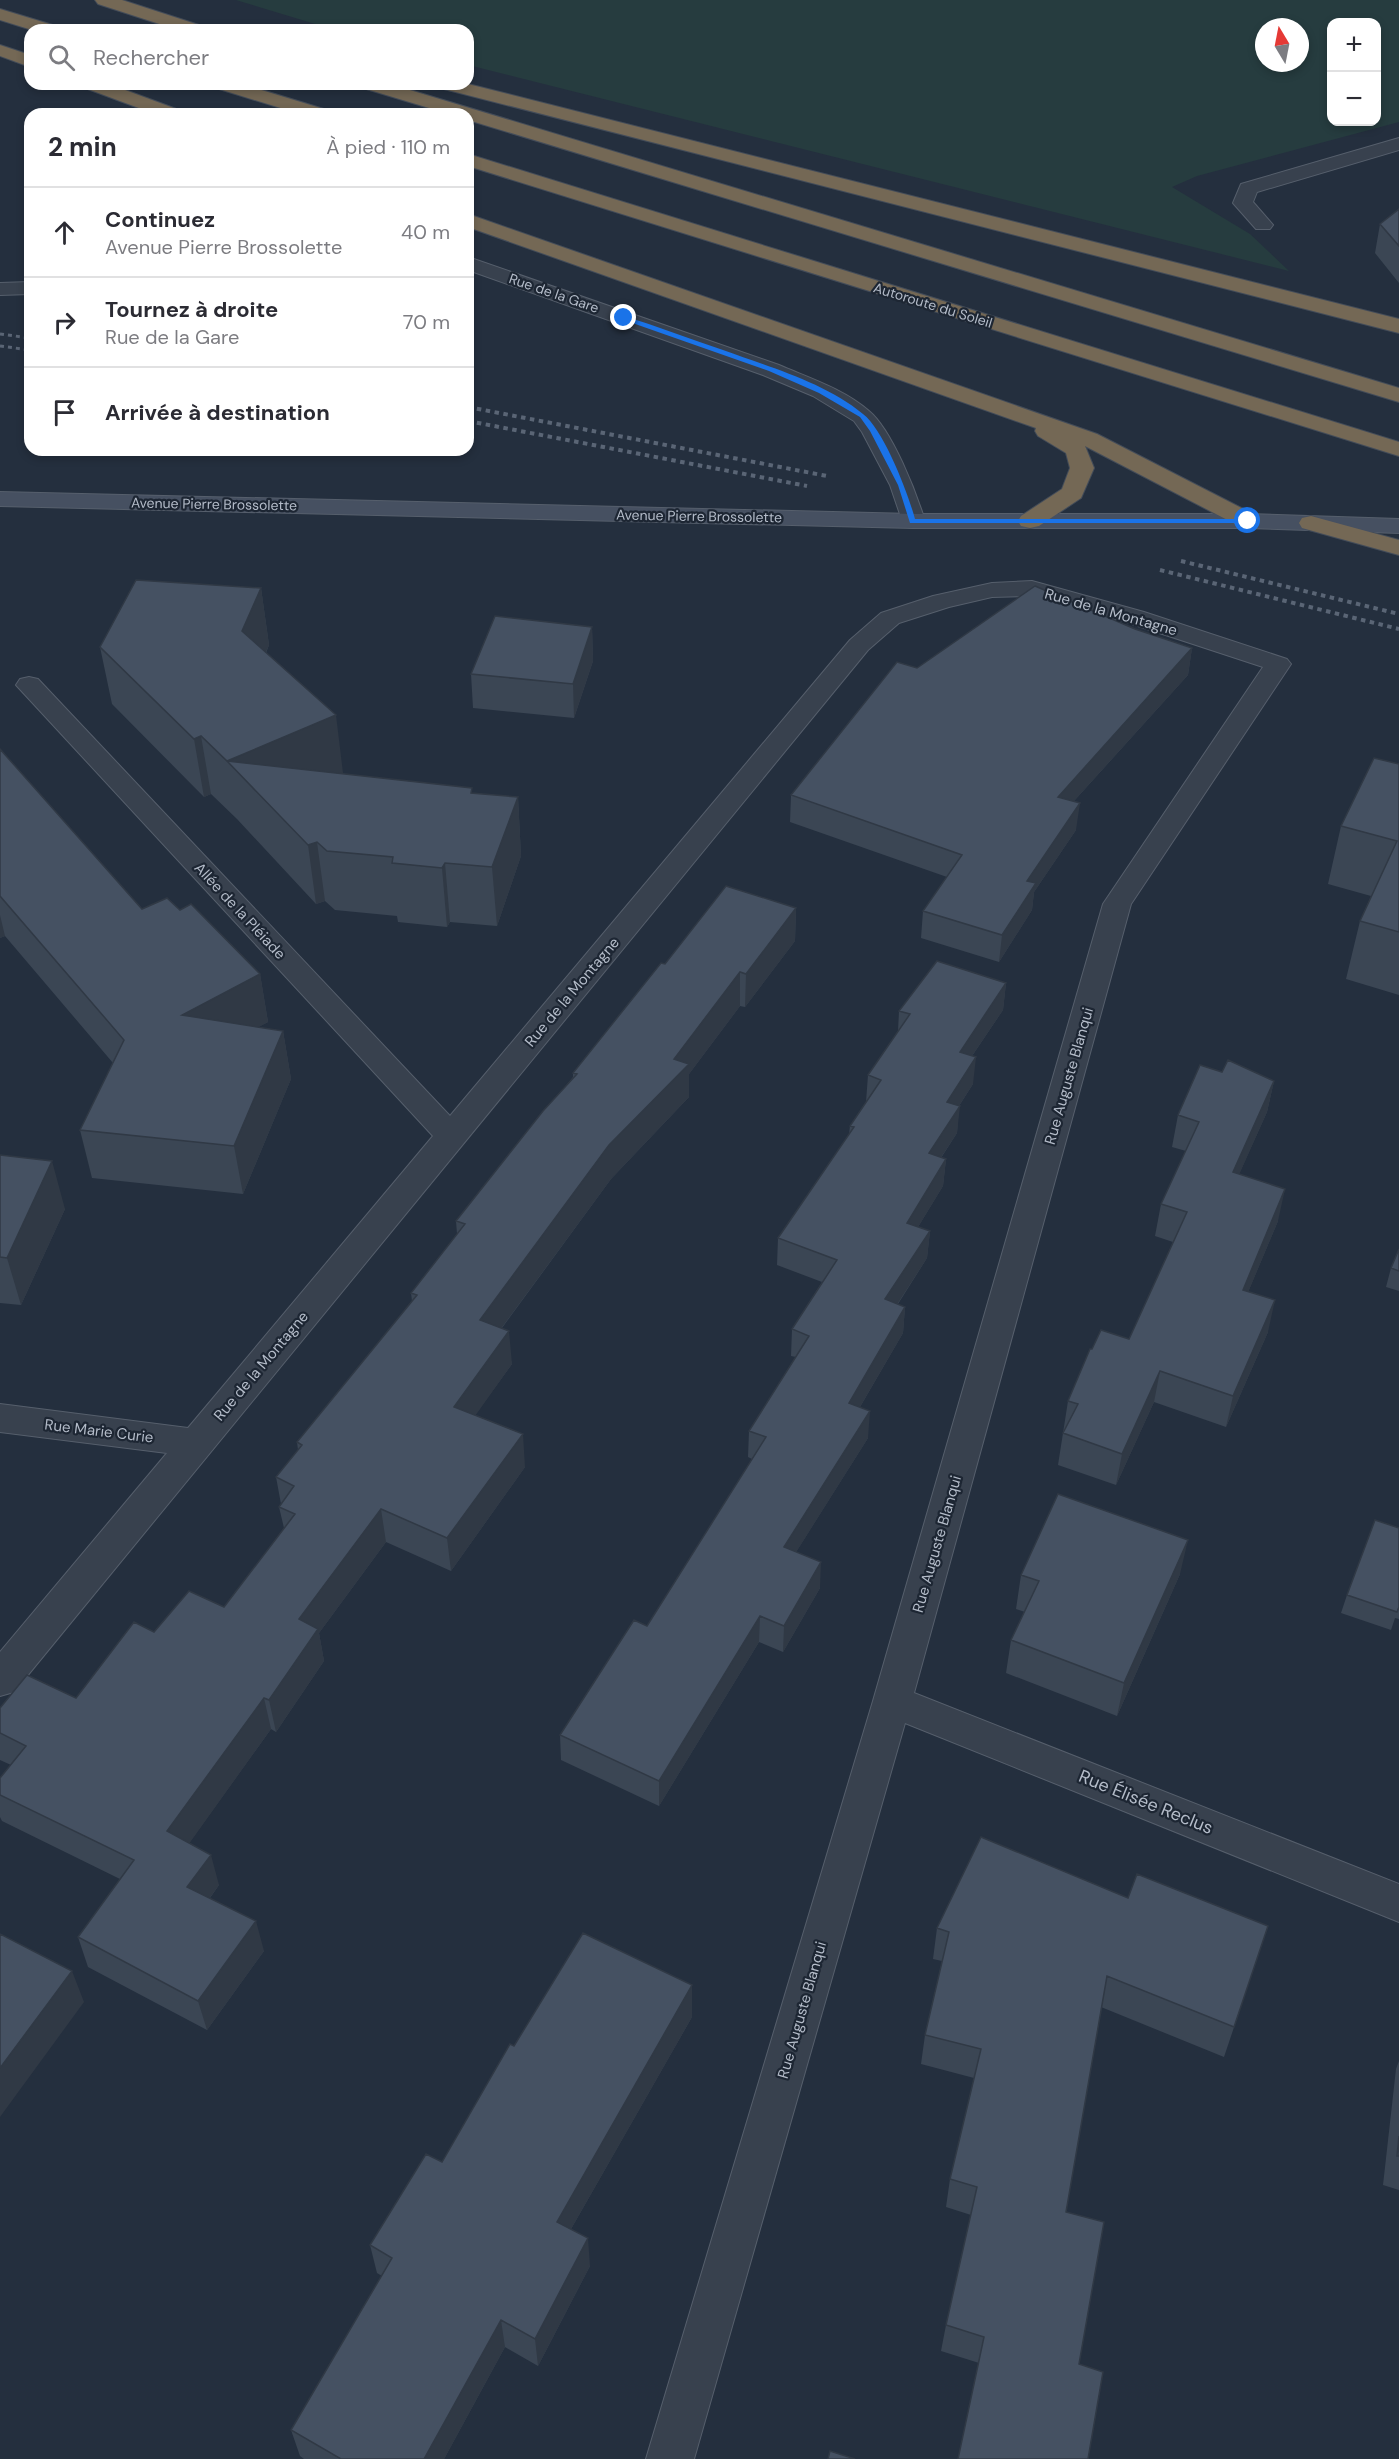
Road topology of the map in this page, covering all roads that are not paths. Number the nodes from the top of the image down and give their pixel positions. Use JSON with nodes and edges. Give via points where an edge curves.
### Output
{"nodes":[{"id":1,"x":104,"y":0,"type":"edge"},
{"id":2,"x":0,"y":14,"type":"edge"},
{"id":3,"x":31,"y":24,"type":"edge"},
{"id":4,"x":178,"y":24,"type":"edge"},
{"id":5,"x":0,"y":50,"type":"edge"},
{"id":6,"x":24,"y":59,"type":"edge"},
{"id":7,"x":108,"y":90,"type":"edge"},
{"id":8,"x":243,"y":90,"type":"edge"},
{"id":9,"x":390,"y":90,"type":"edge"},
{"id":10,"x":471,"y":90,"type":"edge"},
{"id":11,"x":156,"y":108,"type":"edge"},
{"id":12,"x":301,"y":108,"type":"edge"},
{"id":13,"x":449,"y":108,"type":"edge"},
{"id":14,"x":474,"y":115,"type":"edge"},
{"id":15,"x":1399,"y":144,"type":"edge"},
{"id":16,"x":474,"y":162,"type":"edge"},
{"id":17,"x":474,"y":222,"type":"edge"},
{"id":18,"x":1263,"y":225,"type":"dead end"},
{"id":19,"x":474,"y":265,"type":"edge"},
{"id":20,"x":24,"y":288,"type":"edge"},
{"id":21,"x":0,"y":289,"type":"edge"},
{"id":22,"x":1399,"y":326,"type":"edge"},
{"id":23,"x":1399,"y":395,"type":"edge"},
{"id":24,"x":1022,"y":416,"type":"junction"},
{"id":25,"x":1399,"y":449,"type":"edge"},
{"id":26,"x":0,"y":499,"type":"edge"},
{"id":27,"x":912,"y":521,"type":"junction"},
{"id":28,"x":1030,"y":521,"type":"junction"},
{"id":29,"x":1248,"y":521,"type":"junction"},
{"id":30,"x":1311,"y":523,"type":"junction"},
{"id":31,"x":1399,"y":526,"type":"edge"},
{"id":32,"x":1399,"y":548,"type":"edge"},
{"id":33,"x":1278,"y":664,"type":"joint"},
{"id":34,"x":28,"y":685,"type":"dead end"},
{"id":35,"x":452,"y":1137,"type":"junction"},
{"id":36,"x":0,"y":1418,"type":"edge"},
{"id":37,"x":197,"y":1443,"type":"junction"},
{"id":38,"x":0,"y":1680,"type":"edge"},
{"id":39,"x":892,"y":1701,"type":"junction"},
{"id":40,"x":1399,"y":1903,"type":"edge"},
{"id":41,"x":670,"y":2459,"type":"edge"}],
"edges":[{"from":1,"to":4,"type":"highway"},
{"from":2,"to":3,"type":"highway"},
{"from":5,"to":6,"type":"highway"},
{"from":7,"to":11,"type":"highway"},
{"from":8,"to":12,"type":"highway"},
{"from":9,"to":13,"type":"highway"},
{"from":10,"to":22,"type":"highway"},
{"from":14,"to":23,"type":"highway"},
{"from":15,"to":18,"type":"street","via":[[1248,188],[1242,203]]},
{"from":16,"to":25,"type":"highway","name":"Autoroute du Soleil"},
{"from":17,"to":24,"type":"highway"},
{"from":19,"to":27,"type":"street","name":"Rue de la Gare","via":[[771,370],[821,392],[862,416],[873,431],[902,485]]},
{"from":20,"to":21,"type":"street"},
{"from":24,"to":28,"type":"highway","via":[[1076,450],[1082,468],[1073,493]]},
{"from":24,"to":29,"type":"highway","via":[[1089,439]]},
{"from":26,"to":27,"type":"main road","name":"Avenue Pierre Brossolette"},
{"from":27,"to":28,"type":"main road","name":"Avenue Pierre Brossolette"},
{"from":28,"to":29,"type":"main road","name":"Avenue Pierre Brossolette"},
{"from":29,"to":30,"type":"main road","name":"Avenue Pierre Brossolette"},
{"from":30,"to":31,"type":"main road","name":"Avenue Pierre Brossolette"},
{"from":30,"to":32,"type":"highway"},
{"from":33,"to":35,"type":"street","name":"Rue de la Montagne","via":[[1032,588],[992,590],[890,618],[859,645]]},
{"from":33,"to":39,"type":"street","name":"Rue Auguste Blanqui","via":[[1117,904]]},
{"from":34,"to":35,"type":"street","name":"Allée de la Pléiade"},
{"from":35,"to":37,"type":"street","name":"Rue de la Montagne"},
{"from":36,"to":37,"type":"street","name":"Rue Marie Curie"},
{"from":37,"to":38,"type":"street","name":"Rue de la Montagne"},
{"from":39,"to":40,"type":"street","name":"Rue Élisée Reclus"},
{"from":39,"to":41,"type":"street","name":"Rue Auguste Blanqui"}]}
